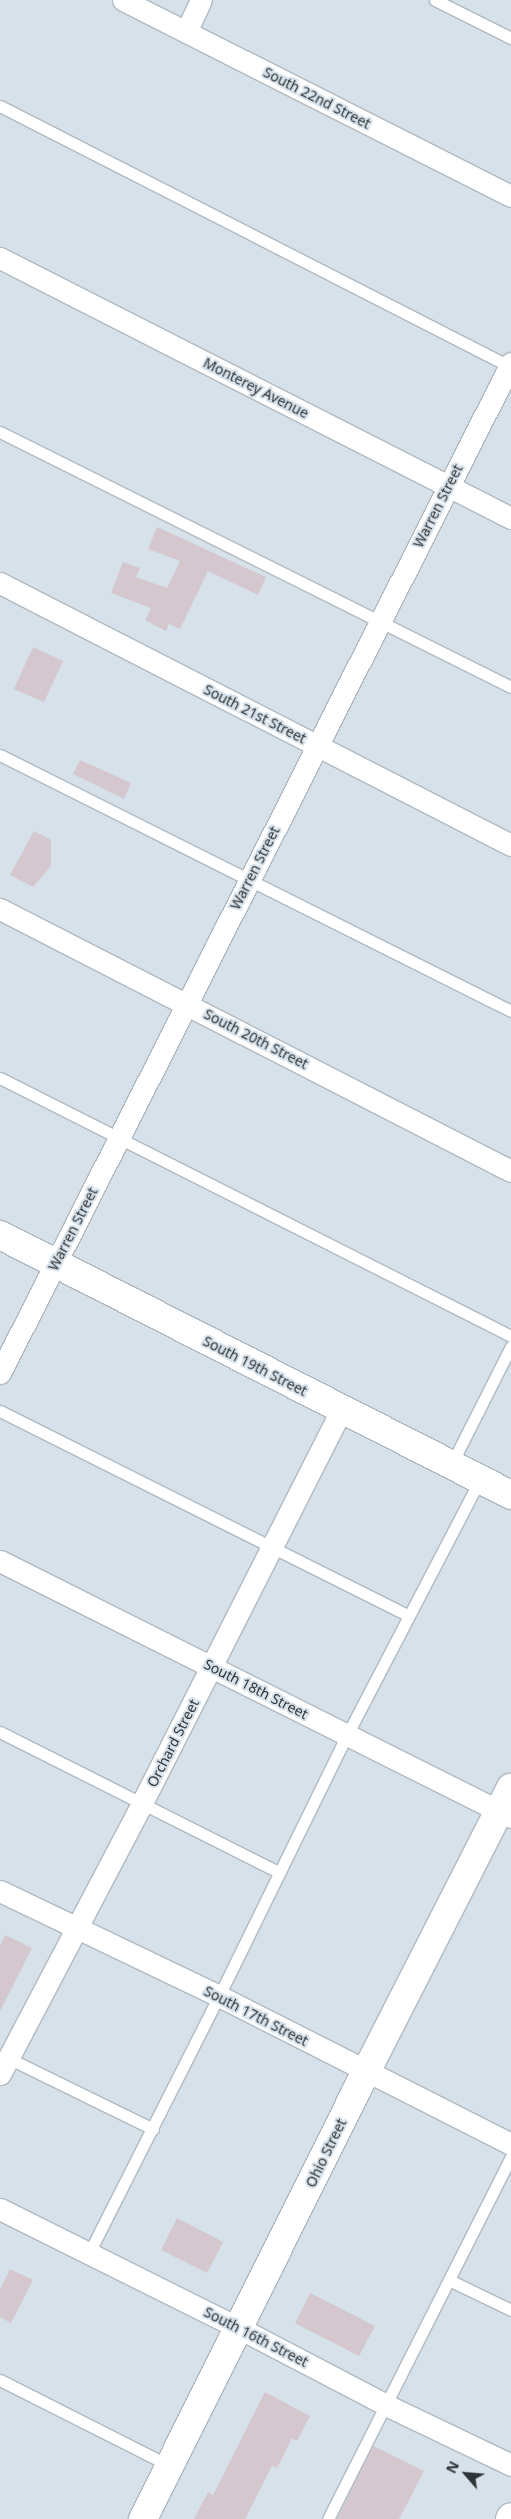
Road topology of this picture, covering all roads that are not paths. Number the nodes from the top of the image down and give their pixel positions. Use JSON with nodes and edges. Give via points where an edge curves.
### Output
{"nodes":[{"id":1,"x":123,"y":0,"type":"edge"},
{"id":2,"x":202,"y":0,"type":"edge"},
{"id":3,"x":435,"y":0,"type":"edge"},
{"id":4,"x":186,"y":32,"type":"junction"},
{"id":5,"x":511,"y":38,"type":"edge"},
{"id":6,"x":0,"y":106,"type":"edge"},
{"id":7,"x":511,"y":196,"type":"edge"},
{"id":8,"x":0,"y":258,"type":"edge"},
{"id":9,"x":510,"y":365,"type":"edge"},
{"id":10,"x":0,"y":432,"type":"edge"},
{"id":11,"x":449,"y":486,"type":"junction"},
{"id":12,"x":511,"y":518,"type":"edge"},
{"id":13,"x":0,"y":583,"type":"edge"},
{"id":14,"x":380,"y":621,"type":"junction"},
{"id":15,"x":511,"y":687,"type":"edge"},
{"id":16,"x":317,"y":746,"type":"junction"},
{"id":17,"x":0,"y":755,"type":"edge"},
{"id":18,"x":511,"y":845,"type":"edge"},
{"id":19,"x":250,"y":879,"type":"junction"},
{"id":20,"x":0,"y":909,"type":"edge"},
{"id":21,"x":187,"y":1004,"type":"junction"},
{"id":22,"x":511,"y":1012,"type":"edge"},
{"id":23,"x":0,"y":1078,"type":"edge"},
{"id":24,"x":119,"y":1138,"type":"junction"},
{"id":25,"x":511,"y":1171,"type":"edge"},
{"id":26,"x":0,"y":1235,"type":"edge"},
{"id":27,"x":56,"y":1263,"type":"junction"},
{"id":28,"x":511,"y":1336,"type":"edge"},
{"id":29,"x":511,"y":1346,"type":"edge"},
{"id":30,"x":0,"y":1373,"type":"edge"},
{"id":31,"x":341,"y":1410,"type":"junction"},
{"id":32,"x":0,"y":1411,"type":"edge"},
{"id":33,"x":450,"y":1465,"type":"junction"},
{"id":34,"x":480,"y":1480,"type":"junction"},
{"id":35,"x":511,"y":1496,"type":"edge"},
{"id":36,"x":272,"y":1546,"type":"junction"},
{"id":37,"x":0,"y":1561,"type":"edge"},
{"id":38,"x":409,"y":1616,"type":"junction"},
{"id":39,"x":211,"y":1666,"type":"junction"},
{"id":40,"x":0,"y":1732,"type":"edge"},
{"id":41,"x":347,"y":1735,"type":"junction"},
{"id":42,"x":142,"y":1803,"type":"junction"},
{"id":43,"x":507,"y":1805,"type":"edge"},
{"id":44,"x":280,"y":1873,"type":"junction"},
{"id":45,"x":0,"y":1891,"type":"edge"},
{"id":46,"x":76,"y":1928,"type":"junction"},
{"id":47,"x":219,"y":1996,"type":"junction"},
{"id":48,"x":2,"y":2062,"type":"edge"},
{"id":49,"x":366,"y":2072,"type":"junction"},
{"id":50,"x":153,"y":2129,"type":"junction"},
{"id":51,"x":511,"y":2144,"type":"edge"},
{"id":52,"x":511,"y":2158,"type":"edge"},
{"id":53,"x":0,"y":2209,"type":"edge"},
{"id":54,"x":89,"y":2253,"type":"junction"},
{"id":55,"x":449,"y":2280,"type":"junction"},
{"id":56,"x":511,"y":2310,"type":"edge"},
{"id":57,"x":239,"y":2328,"type":"junction"},
{"id":58,"x":0,"y":2380,"type":"edge"},
{"id":59,"x":386,"y":2405,"type":"junction"},
{"id":60,"x":511,"y":2465,"type":"edge"},
{"id":61,"x":170,"y":2466,"type":"junction"},
{"id":62,"x":143,"y":2519,"type":"edge"},
{"id":63,"x":328,"y":2519,"type":"edge"}],
"edges":[{"from":1,"to":4,"type":"street","name":"South 22nd Street"},
{"from":2,"to":4,"type":"street"},
{"from":3,"to":5,"type":"lane"},
{"from":4,"to":7,"type":"street","name":"South 22nd Street"},
{"from":6,"to":9,"type":"lane"},
{"from":8,"to":11,"type":"street","name":"Monterey Avenue"},
{"from":9,"to":11,"type":"street","name":"Warren Street"},
{"from":10,"to":14,"type":"lane"},
{"from":11,"to":12,"type":"street","name":"Monterey Avenue"},
{"from":11,"to":14,"type":"street","name":"Warren Street"},
{"from":13,"to":16,"type":"street","name":"South 21st Street"},
{"from":14,"to":15,"type":"lane"},
{"from":14,"to":16,"type":"street","name":"Warren Street"},
{"from":16,"to":18,"type":"street","name":"South 21st Street"},
{"from":16,"to":19,"type":"street","name":"Warren Street"},
{"from":17,"to":19,"type":"lane"},
{"from":19,"to":21,"type":"street","name":"Warren Street"},
{"from":19,"to":22,"type":"lane"},
{"from":20,"to":21,"type":"street","name":"South 20th Street"},
{"from":21,"to":24,"type":"street","name":"Warren Street"},
{"from":21,"to":25,"type":"street","name":"South 20th Street"},
{"from":23,"to":24,"type":"lane"},
{"from":24,"to":27,"type":"street","name":"Warren Street"},
{"from":24,"to":28,"type":"lane"},
{"from":26,"to":27,"type":"street","name":"South 19th Street"},
{"from":27,"to":30,"type":"street","name":"Warren Street"},
{"from":27,"to":31,"type":"street","name":"South 19th Street"},
{"from":29,"to":33,"type":"lane"},
{"from":31,"to":33,"type":"street","name":"South 19th Street"},
{"from":31,"to":36,"type":"street","name":"Orchard Street"},
{"from":32,"to":36,"type":"lane"},
{"from":33,"to":34,"type":"street","name":"South 19th Street"},
{"from":34,"to":35,"type":"street","name":"South 19th Street"},
{"from":34,"to":38,"type":"lane"},
{"from":36,"to":38,"type":"lane"},
{"from":36,"to":39,"type":"street","name":"Orchard Street"},
{"from":37,"to":39,"type":"street","name":"South 18th Street"},
{"from":38,"to":41,"type":"lane"},
{"from":39,"to":41,"type":"street","name":"South 18th Street"},
{"from":39,"to":42,"type":"street","name":"Orchard Street"},
{"from":40,"to":42,"type":"lane"},
{"from":41,"to":43,"type":"street","name":"South 18th Street"},
{"from":41,"to":44,"type":"lane"},
{"from":42,"to":44,"type":"lane"},
{"from":42,"to":46,"type":"street","name":"Orchard Street"},
{"from":43,"to":49,"type":"street","name":"Ohio Street"},
{"from":44,"to":47,"type":"lane"},
{"from":45,"to":46,"type":"street","name":"South 17th Street"},
{"from":46,"to":47,"type":"street","name":"South 17th Street"},
{"from":46,"to":48,"type":"street","name":"Orchard Street"},
{"from":47,"to":49,"type":"street","name":"South 17th Street"},
{"from":47,"to":50,"type":"lane"},
{"from":48,"to":50,"type":"lane"},
{"from":49,"to":51,"type":"street","name":"South 17th Street"},
{"from":49,"to":57,"type":"street","name":"Ohio Street"},
{"from":50,"to":54,"type":"lane"},
{"from":52,"to":55,"type":"lane"},
{"from":53,"to":54,"type":"street","name":"South 16th Street"},
{"from":54,"to":57,"type":"street","name":"South 16th Street"},
{"from":55,"to":56,"type":"lane"},
{"from":55,"to":59,"type":"lane"},
{"from":57,"to":59,"type":"street","name":"South 16th Street"},
{"from":57,"to":61,"type":"street","name":"Ohio Street"},
{"from":58,"to":61,"type":"lane"},
{"from":59,"to":60,"type":"street","name":"South 16th Street"},
{"from":59,"to":63,"type":"lane"},
{"from":61,"to":62,"type":"street","name":"Ohio Street"}]}
